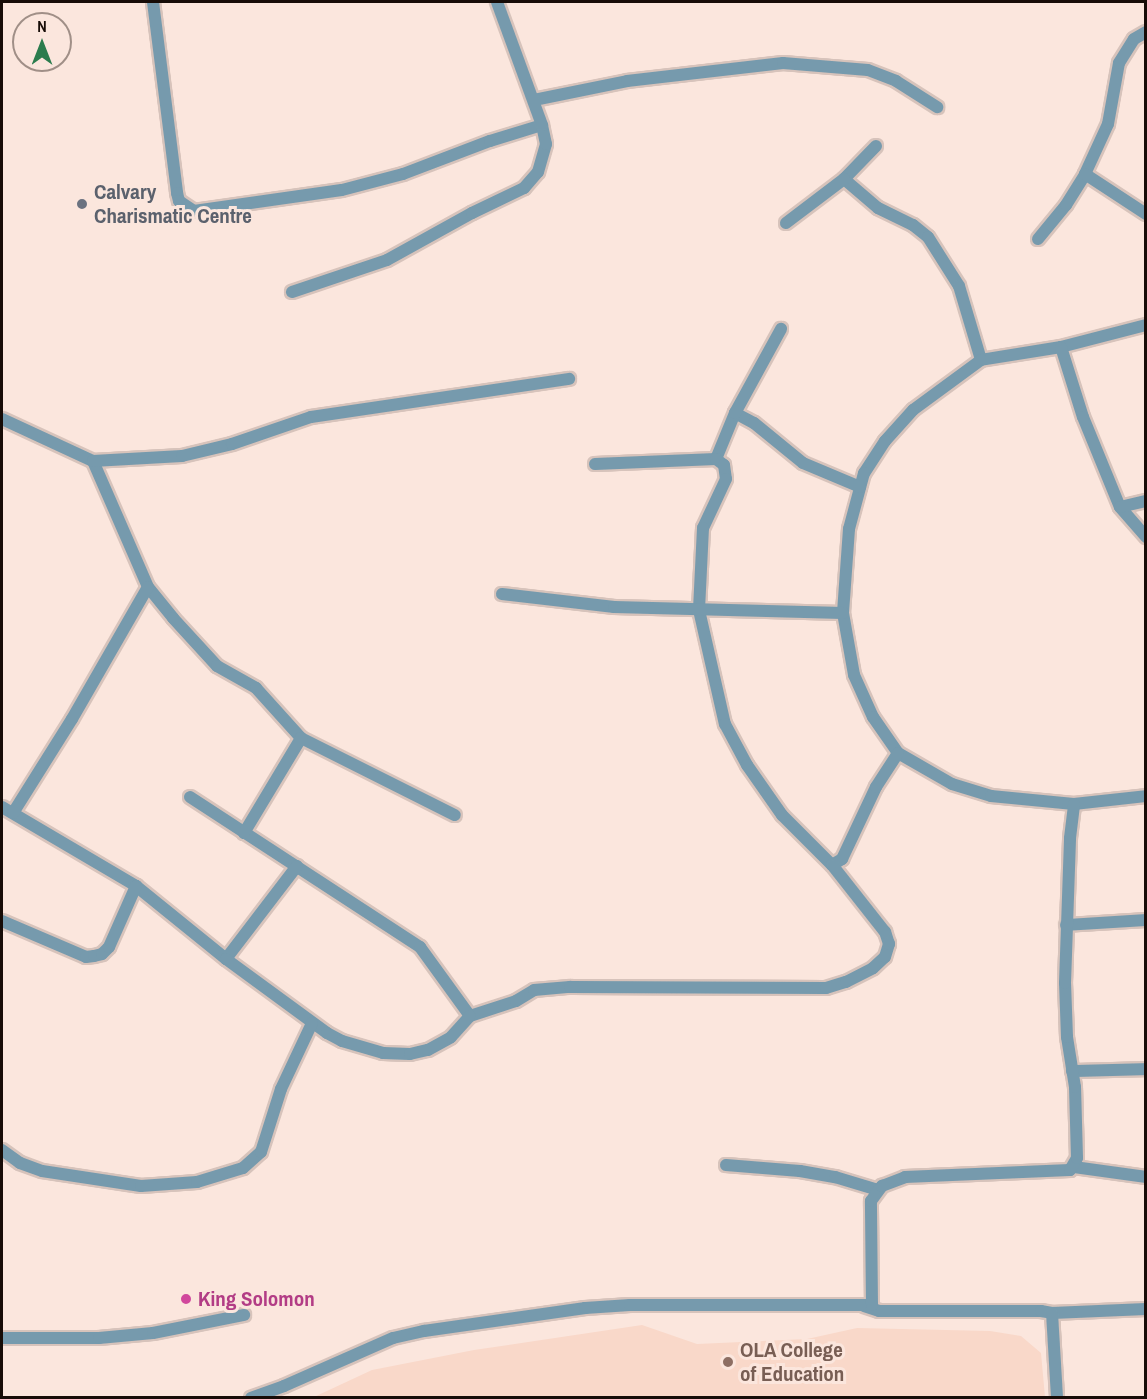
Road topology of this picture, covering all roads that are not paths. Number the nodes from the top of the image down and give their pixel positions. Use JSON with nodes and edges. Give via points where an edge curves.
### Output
{"nodes":[{"id":1,"x":153,"y":2,"type":"edge"},
{"id":2,"x":497,"y":2,"type":"edge"},
{"id":3,"x":1146,"y":32,"type":"edge"},
{"id":4,"x":534,"y":100,"type":"junction"},
{"id":5,"x":937,"y":107,"type":"dead end"},
{"id":6,"x":542,"y":125,"type":"junction"},
{"id":7,"x":876,"y":146,"type":"dead end"},
{"id":8,"x":1085,"y":174,"type":"junction"},
{"id":9,"x":844,"y":179,"type":"junction"},
{"id":10,"x":1146,"y":214,"type":"edge"},
{"id":11,"x":786,"y":223,"type":"dead end"},
{"id":12,"x":1038,"y":239,"type":"dead end"},
{"id":13,"x":292,"y":292,"type":"dead end"},
{"id":14,"x":1146,"y":325,"type":"edge"},
{"id":15,"x":781,"y":330,"type":"dead end"},
{"id":16,"x":1061,"y":347,"type":"junction"},
{"id":17,"x":981,"y":360,"type":"junction"},
{"id":18,"x":569,"y":379,"type":"dead end"},
{"id":19,"x":735,"y":413,"type":"junction"},
{"id":20,"x":2,"y":418,"type":"edge"},
{"id":21,"x":716,"y":459,"type":"junction"},
{"id":22,"x":93,"y":460,"type":"junction"},
{"id":23,"x":595,"y":464,"type":"dead end"},
{"id":24,"x":860,"y":487,"type":"junction"},
{"id":25,"x":1146,"y":501,"type":"edge"},
{"id":26,"x":1120,"y":507,"type":"junction"},
{"id":27,"x":1146,"y":537,"type":"edge"},
{"id":28,"x":148,"y":587,"type":"junction"},
{"id":29,"x":502,"y":594,"type":"dead end"},
{"id":30,"x":699,"y":610,"type":"junction"},
{"id":31,"x":843,"y":613,"type":"junction"},
{"id":32,"x":301,"y":738,"type":"junction"},
{"id":33,"x":898,"y":753,"type":"junction"},
{"id":34,"x":1146,"y":796,"type":"edge"},
{"id":35,"x":190,"y":797,"type":"dead end"},
{"id":36,"x":1074,"y":804,"type":"junction"},
{"id":37,"x":2,"y":807,"type":"edge"},
{"id":38,"x":13,"y":813,"type":"junction"},
{"id":39,"x":455,"y":815,"type":"dead end"},
{"id":40,"x":244,"y":833,"type":"junction"},
{"id":41,"x":832,"y":865,"type":"junction"},
{"id":42,"x":297,"y":866,"type":"junction"},
{"id":43,"x":136,"y":886,"type":"junction"},
{"id":44,"x":1146,"y":920,"type":"edge"},
{"id":45,"x":2,"y":921,"type":"edge"},
{"id":46,"x":1066,"y":925,"type":"junction"},
{"id":47,"x":226,"y":959,"type":"junction"},
{"id":48,"x":470,"y":1016,"type":"junction"},
{"id":49,"x":312,"y":1023,"type":"junction"},
{"id":50,"x":1146,"y":1069,"type":"edge"},
{"id":51,"x":1072,"y":1071,"type":"junction"},
{"id":52,"x":2,"y":1150,"type":"edge"},
{"id":53,"x":726,"y":1165,"type":"dead end"},
{"id":54,"x":1074,"y":1167,"type":"junction"},
{"id":55,"x":1146,"y":1177,"type":"edge"},
{"id":56,"x":878,"y":1190,"type":"junction"},
{"id":57,"x":863,"y":1306,"type":"junction"},
{"id":58,"x":1146,"y":1309,"type":"edge"},
{"id":59,"x":1052,"y":1313,"type":"junction"},
{"id":60,"x":244,"y":1315,"type":"dead end"},
{"id":61,"x":2,"y":1338,"type":"edge"},
{"id":62,"x":251,"y":1398,"type":"edge"},
{"id":63,"x":1057,"y":1398,"type":"edge"}],
"edges":[{"from":1,"to":6,"type":"street","via":[[177,193],[179,201],[194,211],[342,190],[403,174]]},
{"from":2,"to":4,"type":"street"},
{"from":3,"to":8,"type":"street","via":[[1134,39],[1119,63],[1108,124]]},
{"from":4,"to":5,"type":"street","via":[[627,81],[783,63],[868,70],[896,81]]},
{"from":4,"to":6,"type":"street"},
{"from":6,"to":13,"type":"street","via":[[546,144],[538,172],[524,188],[387,260]]},
{"from":7,"to":9,"type":"street"},
{"from":8,"to":10,"type":"street"},
{"from":8,"to":12,"type":"street"},
{"from":9,"to":11,"type":"street"},
{"from":9,"to":17,"type":"street","via":[[878,208],[928,237],[959,286]]},
{"from":14,"to":16,"type":"street"},
{"from":15,"to":19,"type":"street"},
{"from":16,"to":17,"type":"street"},
{"from":16,"to":26,"type":"street","via":[[1083,417]]},
{"from":17,"to":24,"type":"street","via":[[913,410],[880,449]]},
{"from":18,"to":22,"type":"street","via":[[311,417],[182,456]]},
{"from":19,"to":21,"type":"street"},
{"from":19,"to":24,"type":"street","via":[[754,423],[803,463]]},
{"from":20,"to":22,"type":"street"},
{"from":21,"to":23,"type":"street"},
{"from":21,"to":30,"type":"street","via":[[724,465],[726,479],[703,528]]},
{"from":22,"to":28,"type":"street"},
{"from":24,"to":31,"type":"street","via":[[849,529]]},
{"from":25,"to":26,"type":"street"},
{"from":26,"to":27,"type":"street"},
{"from":28,"to":32,"type":"street","via":[[217,666],[256,687]]},
{"from":28,"to":38,"type":"street"},
{"from":29,"to":30,"type":"street","via":[[614,607]]},
{"from":30,"to":31,"type":"street"},
{"from":30,"to":41,"type":"street","via":[[725,724],[747,765],[782,815]]},
{"from":31,"to":33,"type":"street","via":[[854,675],[873,717]]},
{"from":32,"to":39,"type":"street"},
{"from":32,"to":40,"type":"street"},
{"from":33,"to":36,"type":"street","via":[[952,784],[991,796]]},
{"from":33,"to":41,"type":"street","via":[[876,787],[842,859]]},
{"from":34,"to":36,"type":"street"},
{"from":35,"to":40,"type":"street"},
{"from":36,"to":46,"type":"street"},
{"from":37,"to":38,"type":"street"},
{"from":38,"to":43,"type":"street"},
{"from":40,"to":42,"type":"street"},
{"from":41,"to":48,"type":"street","via":[[885,932],[889,944],[885,957],[873,968],[846,982],[826,987],[534,990],[516,1001]]},
{"from":42,"to":47,"type":"street"},
{"from":42,"to":48,"type":"street","via":[[420,947]]},
{"from":43,"to":45,"type":"street","via":[[102,954],[86,957]]},
{"from":43,"to":47,"type":"street"},
{"from":44,"to":46,"type":"street"},
{"from":46,"to":51,"type":"street","via":[[1066,1005]]},
{"from":47,"to":49,"type":"street"},
{"from":48,"to":49,"type":"street","via":[[451,1037],[429,1050],[410,1054],[383,1053],[342,1041]]},
{"from":49,"to":52,"type":"street","via":[[281,1089],[261,1152],[243,1168],[197,1182],[141,1186],[42,1171],[20,1163]]},
{"from":50,"to":51,"type":"street"},
{"from":51,"to":54,"type":"street","via":[[1077,1158]]},
{"from":53,"to":56,"type":"street","via":[[800,1171]]},
{"from":54,"to":55,"type":"street"},
{"from":54,"to":56,"type":"street","via":[[1066,1172],[905,1177]]},
{"from":56,"to":57,"type":"street","via":[[871,1201],[872,1305]]},
{"from":57,"to":59,"type":"street","via":[[879,1311]]},
{"from":57,"to":62,"type":"street","via":[[630,1305],[424,1331],[393,1338]]},
{"from":58,"to":59,"type":"street"},
{"from":59,"to":63,"type":"street"},
{"from":60,"to":61,"type":"street","via":[[153,1333],[99,1338]]}]}
